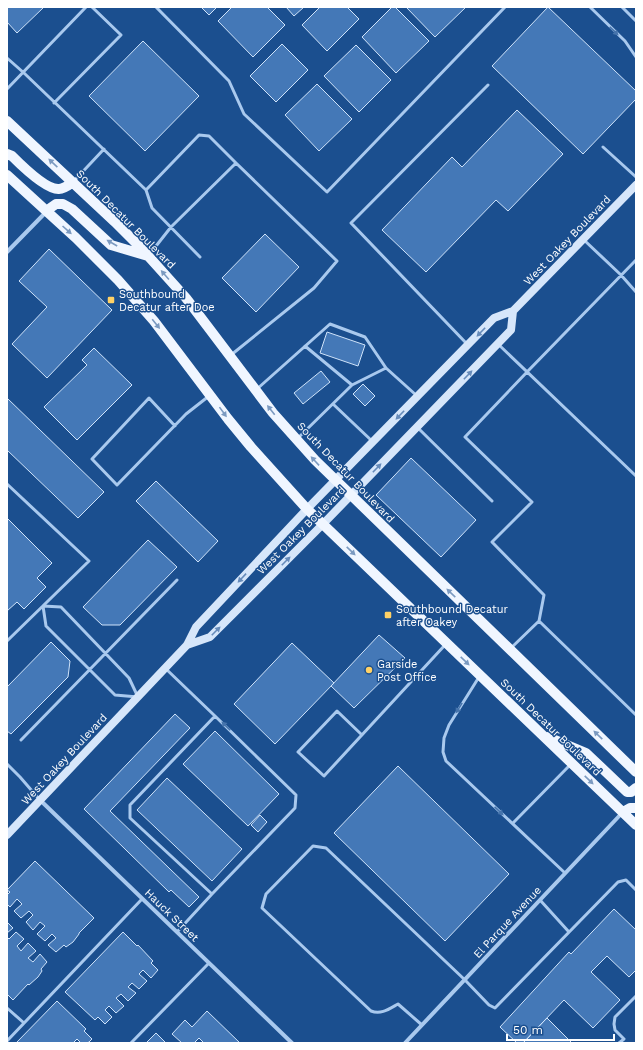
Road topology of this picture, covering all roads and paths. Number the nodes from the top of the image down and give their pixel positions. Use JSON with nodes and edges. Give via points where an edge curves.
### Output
{"nodes":[{"id":1,"x":86,"y":7,"type":"edge"},
{"id":2,"x":92,"y":7,"type":"edge"},
{"id":3,"x":156,"y":7,"type":"edge"},
{"id":4,"x":505,"y":7,"type":"edge"},
{"id":5,"x":590,"y":7,"type":"edge"},
{"id":6,"x":622,"y":7,"type":"edge"},
{"id":7,"x":636,"y":21,"type":"edge"},
{"id":8,"x":636,"y":57,"type":"edge"},
{"id":9,"x":7,"y":58,"type":"edge"},
{"id":10,"x":24,"y":73,"type":"junction"},
{"id":11,"x":488,"y":85,"type":"dead end"},
{"id":12,"x":7,"y":89,"type":"edge"},
{"id":13,"x":54,"y":103,"type":"junction"},
{"id":14,"x":7,"y":121,"type":"edge"},
{"id":15,"x":603,"y":147,"type":"dead end"},
{"id":16,"x":104,"y":149,"type":"junction"},
{"id":17,"x":7,"y":154,"type":"edge"},
{"id":18,"x":236,"y":163,"type":"junction"},
{"id":19,"x":7,"y":175,"type":"edge"},
{"id":20,"x":636,"y":177,"type":"edge"},
{"id":21,"x":73,"y":182,"type":"junction"},
{"id":22,"x":636,"y":185,"type":"edge"},
{"id":23,"x":146,"y":190,"type":"junction"},
{"id":24,"x":46,"y":211,"type":"junction"},
{"id":25,"x":171,"y":227,"type":"junction"},
{"id":26,"x":583,"y":239,"type":"junction"},
{"id":27,"x":7,"y":252,"type":"edge"},
{"id":28,"x":148,"y":256,"type":"junction"},
{"id":29,"x":200,"y":257,"type":"dead end"},
{"id":30,"x":636,"y":260,"type":"edge"},
{"id":31,"x":621,"y":275,"type":"junction"},
{"id":32,"x":636,"y":292,"type":"edge"},
{"id":33,"x":513,"y":311,"type":"junction"},
{"id":34,"x":498,"y":344,"type":"junction"},
{"id":35,"x":468,"y":345,"type":"junction"},
{"id":36,"x":306,"y":346,"type":"junction"},
{"id":37,"x":229,"y":356,"type":"junction"},
{"id":38,"x":386,"y":368,"type":"junction"},
{"id":39,"x":527,"y":372,"type":"junction"},
{"id":40,"x":352,"y":386,"type":"junction"},
{"id":41,"x":256,"y":390,"type":"junction"},
{"id":42,"x":210,"y":395,"type":"junction"},
{"id":43,"x":417,"y":397,"type":"junction"},
{"id":44,"x":333,"y":404,"type":"junction"},
{"id":45,"x":175,"y":426,"type":"junction"},
{"id":46,"x":417,"y":427,"type":"junction"},
{"id":47,"x":296,"y":440,"type":"junction"},
{"id":48,"x":373,"y":442,"type":"junction"},
{"id":49,"x":636,"y":476,"type":"edge"},
{"id":50,"x":335,"y":481,"type":"junction"},
{"id":51,"x":7,"y":484,"type":"edge"},
{"id":52,"x":350,"y":496,"type":"junction"},
{"id":53,"x":492,"y":501,"type":"dead end"},
{"id":54,"x":307,"y":509,"type":"junction"},
{"id":55,"x":323,"y":524,"type":"junction"},
{"id":56,"x":177,"y":580,"type":"dead end"},
{"id":57,"x":43,"y":606,"type":"junction"},
{"id":58,"x":539,"y":621,"type":"junction"},
{"id":59,"x":7,"y":641,"type":"edge"},
{"id":60,"x":446,"y":643,"type":"junction"},
{"id":61,"x":187,"y":645,"type":"junction"},
{"id":62,"x":509,"y":650,"type":"junction"},
{"id":63,"x":106,"y":654,"type":"junction"},
{"id":64,"x":165,"y":668,"type":"junction"},
{"id":65,"x":90,"y":670,"type":"junction"},
{"id":66,"x":480,"y":675,"type":"junction"},
{"id":67,"x":138,"y":697,"type":"junction"},
{"id":68,"x":636,"y":715,"type":"edge"},
{"id":69,"x":215,"y":716,"type":"junction"},
{"id":70,"x":362,"y":735,"type":"junction"},
{"id":71,"x":542,"y":735,"type":"junction"},
{"id":72,"x":21,"y":740,"type":"dead end"},
{"id":73,"x":572,"y":763,"type":"junction"},
{"id":74,"x":7,"y":764,"type":"edge"},
{"id":75,"x":636,"y":772,"type":"edge"},
{"id":76,"x":636,"y":788,"type":"edge"},
{"id":77,"x":40,"y":800,"type":"junction"},
{"id":78,"x":636,"y":808,"type":"edge"},
{"id":79,"x":623,"y":812,"type":"junction"},
{"id":80,"x":513,"y":823,"type":"junction"},
{"id":81,"x":636,"y":825,"type":"edge"},
{"id":82,"x":7,"y":835,"type":"edge"},
{"id":83,"x":565,"y":873,"type":"junction"},
{"id":84,"x":636,"y":890,"type":"edge"},
{"id":85,"x":212,"y":894,"type":"junction"},
{"id":86,"x":142,"y":899,"type":"junction"},
{"id":87,"x":540,"y":900,"type":"junction"},
{"id":88,"x":177,"y":932,"type":"junction"},
{"id":89,"x":569,"y":932,"type":"junction"},
{"id":90,"x":209,"y":963,"type":"junction"},
{"id":91,"x":465,"y":980,"type":"junction"},
{"id":92,"x":636,"y":996,"type":"edge"},
{"id":93,"x":7,"y":1008,"type":"edge"},
{"id":94,"x":24,"y":1023,"type":"junction"},
{"id":95,"x":422,"y":1025,"type":"junction"},
{"id":96,"x":7,"y":1041,"type":"edge"},
{"id":97,"x":132,"y":1043,"type":"edge"},
{"id":98,"x":292,"y":1043,"type":"edge"},
{"id":99,"x":405,"y":1043,"type":"edge"},
{"id":100,"x":619,"y":1043,"type":"edge"}],
"edges":[{"from":1,"to":10,"type":"lane"},
{"from":2,"to":13,"type":"lane","via":[[121,35]]},
{"from":3,"to":4,"type":"lane","via":[[229,81],[244,114],[326,192]]},
{"from":5,"to":8,"type":"lane","one_way":true,"via":[[625,41]]},
{"from":6,"to":7,"type":"lane"},
{"from":9,"to":10,"type":"lane"},
{"from":10,"to":12,"type":"lane"},
{"from":10,"to":13,"type":"lane"},
{"from":11,"to":35,"type":"lane","via":[[351,223]]},
{"from":13,"to":16,"type":"lane"},
{"from":21,"to":14,"type":"main road","name":"South Decatur Boulevard","one_way":true},
{"from":15,"to":20,"type":"lane"},
{"from":16,"to":21,"type":"lane"},
{"from":16,"to":23,"type":"lane"},
{"from":17,"to":21,"type":"main road","via":[[50,187],[65,188]]},
{"from":18,"to":23,"type":"lane","via":[[209,136],[199,135]]},
{"from":18,"to":25,"type":"lane"},
{"from":18,"to":37,"type":"lane","via":[[337,261],[314,288]]},
{"from":19,"to":24,"type":"main road","name":"South Decatur Boulevard"},
{"from":21,"to":28,"type":"main road","name":"South Decatur Boulevard"},
{"from":22,"to":26,"type":"main road","name":"West Oakey Boulevard"},
{"from":23,"to":25,"type":"lane","via":[[152,208]]},
{"from":24,"to":27,"type":"street"},
{"from":28,"to":24,"type":"main road","one_way":true,"via":[[111,245],[72,209],[63,204],[56,204]]},
{"from":24,"to":42,"type":"main road","name":"South Decatur Boulevard","one_way":true,"via":[[122,284],[154,321]]},
{"from":25,"to":28,"type":"lane"},
{"from":25,"to":29,"type":"lane"},
{"from":26,"to":31,"type":"lane"},
{"from":26,"to":33,"type":"main road","name":"West Oakey Boulevard"},
{"from":37,"to":28,"type":"main road","name":"South Decatur Boulevard","one_way":true,"via":[[186,298]]},
{"from":30,"to":31,"type":"lane"},
{"from":31,"to":32,"type":"lane"},
{"from":31,"to":39,"type":"lane"},
{"from":33,"to":34,"type":"main road","name":"West Oakey Boulevard","via":[[511,330]]},
{"from":33,"to":35,"type":"main road","name":"West Oakey Boulevard","one_way":true,"via":[[494,318]]},
{"from":34,"to":39,"type":"lane"},
{"from":46,"to":34,"type":"main road","name":"West Oakey Boulevard","one_way":true},
{"from":35,"to":43,"type":"main road","name":"West Oakey Boulevard"},
{"from":36,"to":38,"type":"lane","via":[[330,324],[365,337]]},
{"from":36,"to":40,"type":"lane"},
{"from":36,"to":41,"type":"lane"},
{"from":37,"to":41,"type":"main road","name":"South Decatur Boulevard"},
{"from":38,"to":40,"type":"lane"},
{"from":38,"to":43,"type":"lane"},
{"from":39,"to":49,"type":"lane"},
{"from":39,"to":58,"type":"lane","via":[[465,438],[532,502],[492,542],[544,594]]},
{"from":40,"to":44,"type":"lane"},
{"from":47,"to":41,"type":"main road","name":"South Decatur Boulevard","one_way":true},
{"from":42,"to":45,"type":"lane"},
{"from":42,"to":54,"type":"main road","name":"South Decatur Boulevard","one_way":true,"via":[[251,447]]},
{"from":43,"to":48,"type":"main road","name":"West Oakey Boulevard","one_way":true},
{"from":44,"to":47,"type":"lane"},
{"from":44,"to":48,"type":"lane"},
{"from":45,"to":45,"type":"lane","via":[[117,485],[92,459],[150,398]]},
{"from":52,"to":46,"type":"main road","name":"West Oakey Boulevard","one_way":true},
{"from":46,"to":53,"type":"lane"},
{"from":50,"to":47,"type":"main road","name":"South Decatur Boulevard","one_way":true},
{"from":48,"to":50,"type":"main road","name":"West Oakey Boulevard"},
{"from":50,"to":52,"type":"main road","name":"South Decatur Boulevard"},
{"from":50,"to":54,"type":"main road","name":"West Oakey Boulevard"},
{"from":51,"to":57,"type":"lane","via":[[89,561]]},
{"from":52,"to":55,"type":"main road","name":"West Oakey Boulevard"},
{"from":62,"to":52,"type":"main road","name":"South Decatur Boulevard","one_way":true},
{"from":54,"to":55,"type":"main road","name":"South Decatur Boulevard"},
{"from":54,"to":61,"type":"main road","name":"West Oakey Boulevard","one_way":true,"via":[[196,627]]},
{"from":55,"to":60,"type":"main road","name":"South Decatur Boulevard","one_way":true},
{"from":61,"to":55,"type":"main road","name":"West Oakey Boulevard","one_way":true,"via":[[210,637]]},
{"from":56,"to":63,"type":"lane"},
{"from":57,"to":59,"type":"lane"},
{"from":57,"to":63,"type":"lane","via":[[61,607]]},
{"from":57,"to":65,"type":"lane","via":[[46,626]]},
{"from":58,"to":62,"type":"lane"},
{"from":58,"to":68,"type":"lane"},
{"from":60,"to":66,"type":"main road","name":"South Decatur Boulevard","one_way":true},
{"from":60,"to":70,"type":"lane"},
{"from":61,"to":64,"type":"main road","name":"West Oakey Boulevard"},
{"from":75,"to":62,"type":"main road","name":"South Decatur Boulevard","one_way":true},
{"from":63,"to":65,"type":"lane"},
{"from":63,"to":67,"type":"lane","via":[[129,678]]},
{"from":64,"to":67,"type":"main road","name":"West Oakey Boulevard"},
{"from":64,"to":69,"type":"lane"},
{"from":65,"to":67,"type":"lane","via":[[116,695]]},
{"from":65,"to":72,"type":"lane"},
{"from":66,"to":71,"type":"main road","name":"South Decatur Boulevard"},
{"from":66,"to":80,"type":"lane","one_way":true,"via":[[449,724],[443,752],[446,762]]},
{"from":67,"to":77,"type":"main road","name":"West Oakey Boulevard"},
{"from":85,"to":69,"type":"lane","one_way":true,"via":[[295,808],[296,795]]},
{"from":69,"to":85,"type":"lane","via":[[130,805],[130,818]]},
{"from":70,"to":70,"type":"lane","via":[[324,776],[298,752],[337,711]]},
{"from":71,"to":73,"type":"main road","name":"South Decatur Boulevard"},
{"from":71,"to":76,"type":"main road","via":[[586,753],[627,792],[632,792]]},
{"from":73,"to":79,"type":"main road","name":"South Decatur Boulevard","one_way":true},
{"from":73,"to":80,"type":"lane"},
{"from":74,"to":77,"type":"lane"},
{"from":77,"to":82,"type":"main road","name":"West Oakey Boulevard"},
{"from":77,"to":86,"type":"street","name":"Hauck Street"},
{"from":78,"to":79,"type":"main road"},
{"from":79,"to":81,"type":"main road","name":"South Decatur Boulevard"},
{"from":79,"to":83,"type":"street","name":"El Parque Avenue"},
{"from":80,"to":83,"type":"lane"},
{"from":83,"to":87,"type":"street","name":"El Parque Avenue"},
{"from":84,"to":89,"type":"lane","via":[[626,880],[618,882]]},
{"from":85,"to":88,"type":"lane"},
{"from":86,"to":88,"type":"street","name":"Hauck Street"},
{"from":86,"to":94,"type":"lane"},
{"from":87,"to":89,"type":"lane"},
{"from":87,"to":91,"type":"street","name":"El Parque Avenue"},
{"from":88,"to":90,"type":"street","name":"Hauck Street"},
{"from":89,"to":91,"type":"lane","via":[[495,1008]]},
{"from":90,"to":97,"type":"lane"},
{"from":90,"to":98,"type":"street","name":"Hauck Street"},
{"from":91,"to":95,"type":"street","name":"El Parque Avenue"},
{"from":91,"to":95,"type":"lane","via":[[326,848],[313,846],[266,894],[262,908],[371,1011],[385,1011],[398,1004]]},
{"from":92,"to":100,"type":"lane","via":[[615,1017],[615,1030],[624,1038]]},
{"from":93,"to":94,"type":"lane"},
{"from":94,"to":96,"type":"lane"},
{"from":95,"to":99,"type":"street","name":"El Parque Avenue"}]}
